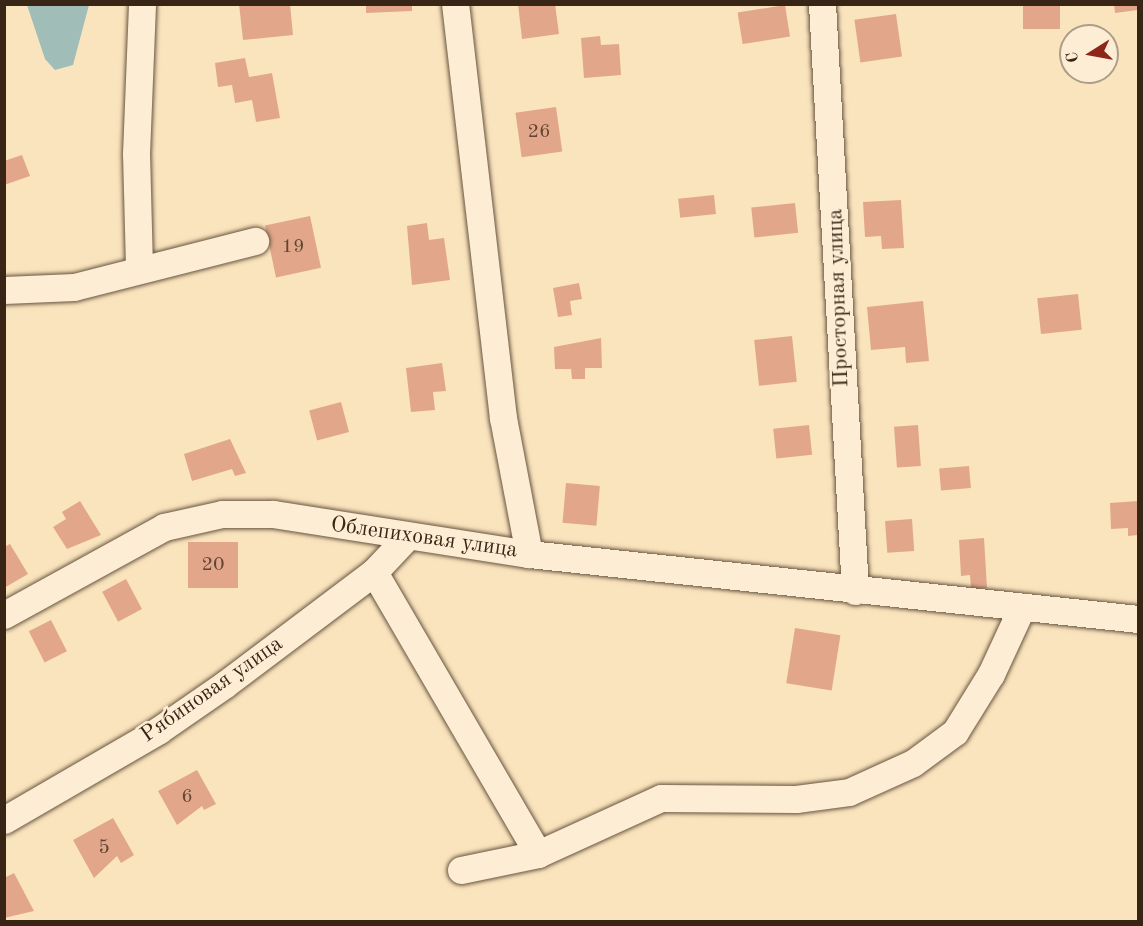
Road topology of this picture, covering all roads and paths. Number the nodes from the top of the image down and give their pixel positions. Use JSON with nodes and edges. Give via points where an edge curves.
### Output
{"nodes":[{"id":1,"x":142,"y":4,"type":"edge"},
{"id":2,"x":455,"y":4,"type":"edge"},
{"id":3,"x":822,"y":4,"type":"edge"},
{"id":4,"x":255,"y":241,"type":"dead end"},
{"id":5,"x":139,"y":267,"type":"junction"},
{"id":6,"x":4,"y":290,"type":"edge"},
{"id":7,"x":405,"y":539,"type":"junction"},
{"id":8,"x":529,"y":554,"type":"junction"},
{"id":9,"x":374,"y":572,"type":"junction"},
{"id":10,"x":855,"y":591,"type":"junction"},
{"id":11,"x":1022,"y":607,"type":"junction"},
{"id":12,"x":4,"y":615,"type":"edge"},
{"id":13,"x":1138,"y":619,"type":"edge"},
{"id":14,"x":4,"y":820,"type":"edge"},
{"id":15,"x":538,"y":854,"type":"junction"},
{"id":16,"x":461,"y":870,"type":"dead end"}],
"edges":[{"from":1,"to":5,"type":"street","via":[[136,154]]},
{"from":2,"to":8,"type":"street","name":"Облепиховая улица","via":[[503,418]]},
{"from":3,"to":10,"type":"street","name":"Просторная улица"},
{"from":4,"to":5,"type":"street"},
{"from":5,"to":6,"type":"street","via":[[74,287]]},
{"from":7,"to":8,"type":"street","name":"Облепиховая улица"},
{"from":7,"to":9,"type":"street","name":"Рябиновая улица"},
{"from":7,"to":12,"type":"street","name":"Облепиховая улица","via":[[273,514],[222,514],[164,527]]},
{"from":8,"to":10,"type":"street"},
{"from":9,"to":14,"type":"street","name":"Рябиновая улица","via":[[159,730]]},
{"from":9,"to":15,"type":"street"},
{"from":10,"to":11,"type":"street"},
{"from":11,"to":13,"type":"street"},
{"from":11,"to":15,"type":"street","via":[[991,675],[955,732],[913,763],[849,792],[796,799],[661,798]]},
{"from":15,"to":16,"type":"street"}]}
